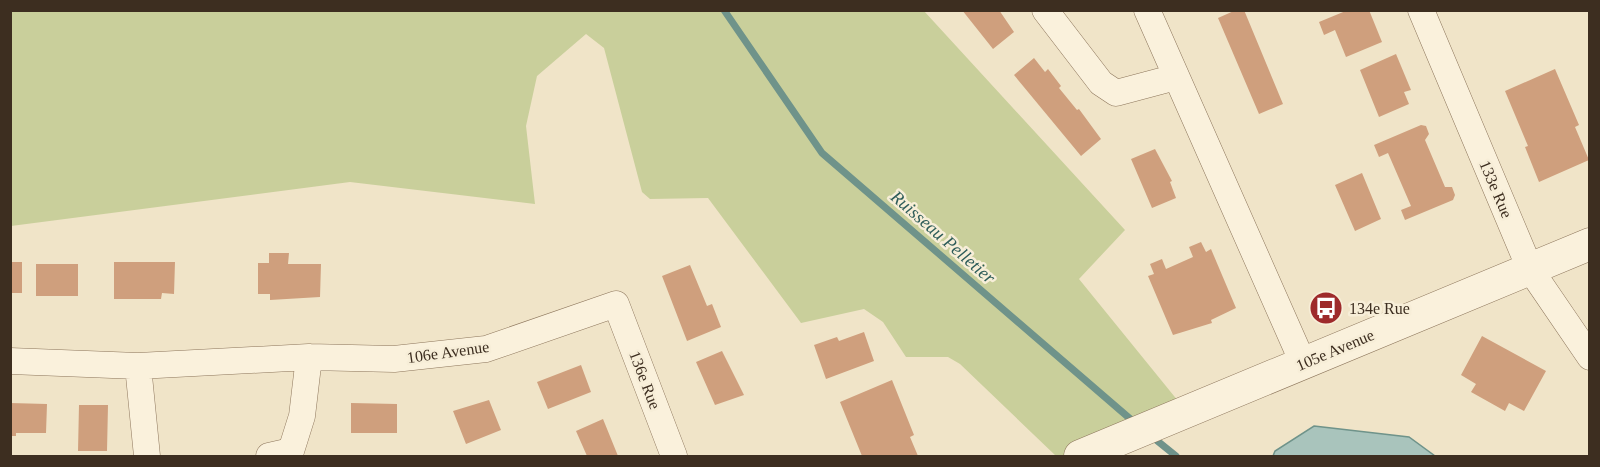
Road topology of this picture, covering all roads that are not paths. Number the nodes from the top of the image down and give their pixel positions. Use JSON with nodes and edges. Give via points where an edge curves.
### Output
{"nodes":[{"id":1,"x":1045,"y":10,"type":"edge"},
{"id":2,"x":1147,"y":10,"type":"edge"},
{"id":3,"x":1421,"y":10,"type":"edge"},
{"id":4,"x":1176,"y":77,"type":"junction"},
{"id":5,"x":1590,"y":244,"type":"edge"},
{"id":6,"x":1530,"y":269,"type":"junction"},
{"id":7,"x":615,"y":304,"type":"joint"},
{"id":8,"x":309,"y":357,"type":"junction"},
{"id":9,"x":1590,"y":357,"type":"edge"},
{"id":10,"x":10,"y":361,"type":"edge"},
{"id":11,"x":1303,"y":363,"type":"junction"},
{"id":12,"x":138,"y":366,"type":"junction"},
{"id":13,"x":147,"y":456,"type":"edge"},
{"id":14,"x":269,"y":456,"type":"edge"},
{"id":15,"x":674,"y":456,"type":"edge"},
{"id":16,"x":1080,"y":456,"type":"edge"}],
"edges":[{"from":1,"to":4,"type":"street","via":[[1101,83],[1116,93]]},
{"from":2,"to":4,"type":"street"},
{"from":3,"to":6,"type":"street","name":"133e Rue"},
{"from":4,"to":11,"type":"street"},
{"from":5,"to":6,"type":"street","name":"105e Avenue"},
{"from":6,"to":9,"type":"street","name":"133e Rue"},
{"from":6,"to":11,"type":"street","name":"105e Avenue"},
{"from":7,"to":8,"type":"street","name":"106e Avenue","via":[[486,349],[394,359]]},
{"from":7,"to":15,"type":"street","name":"136e Rue"},
{"from":8,"to":12,"type":"street","name":"106e Avenue"},
{"from":8,"to":14,"type":"street","via":[[302,417],[291,451]]},
{"from":10,"to":12,"type":"street","name":"106e Avenue"},
{"from":11,"to":16,"type":"street","name":"105e Avenue"},
{"from":12,"to":13,"type":"street"}]}
